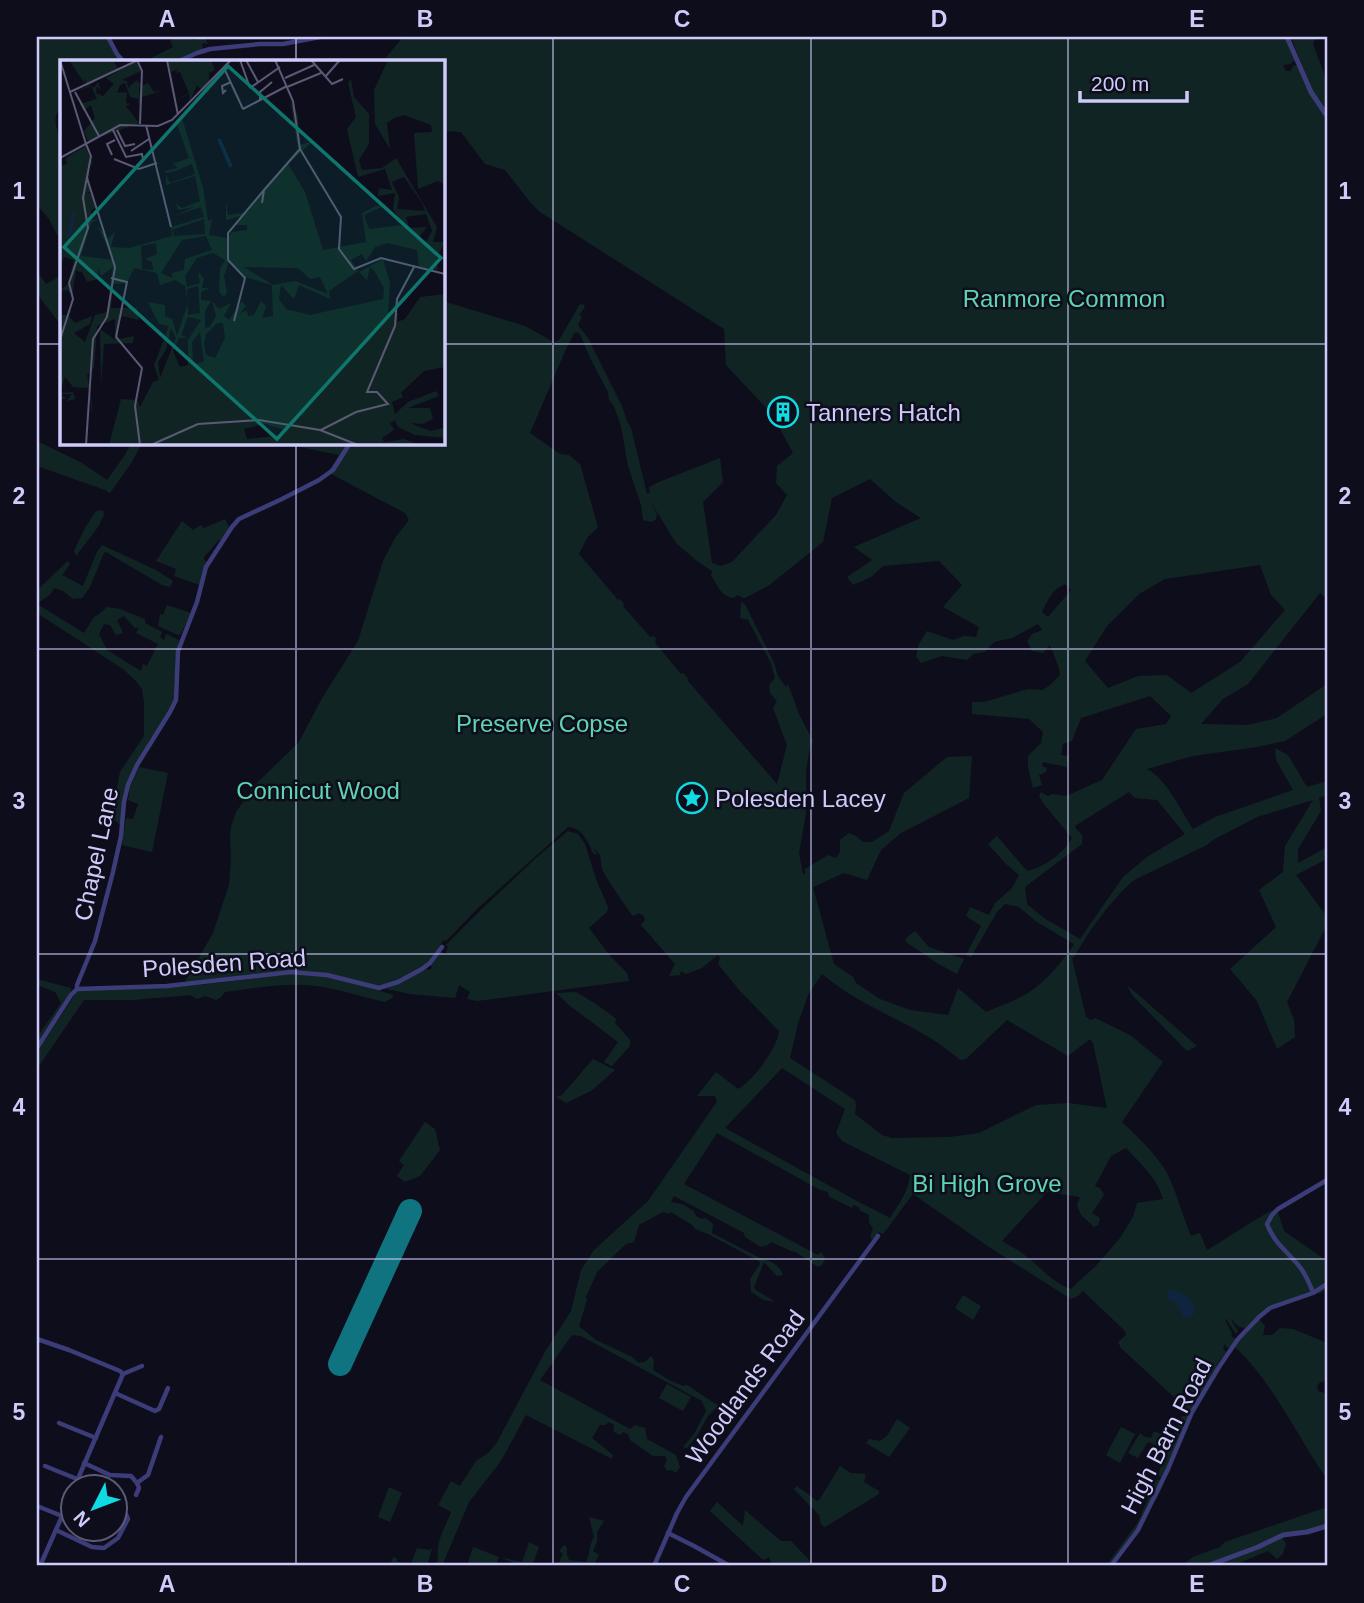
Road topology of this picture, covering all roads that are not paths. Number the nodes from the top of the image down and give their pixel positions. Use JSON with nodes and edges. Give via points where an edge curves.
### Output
{"nodes":[{"id":1,"x":108,"y":37,"type":"edge"},
{"id":2,"x":320,"y":37,"type":"edge"},
{"id":3,"x":1287,"y":37,"type":"edge"},
{"id":4,"x":122,"y":60,"type":"edge"},
{"id":5,"x":181,"y":60,"type":"edge"},
{"id":6,"x":1327,"y":116,"type":"edge"},
{"id":7,"x":350,"y":444,"type":"edge"},
{"id":8,"x":442,"y":947,"type":"dead end"},
{"id":9,"x":77,"y":989,"type":"junction"},
{"id":10,"x":37,"y":1048,"type":"edge"},
{"id":11,"x":1327,"y":1180,"type":"edge"},
{"id":12,"x":878,"y":1236,"type":"dead end"},
{"id":13,"x":1327,"y":1284,"type":"edge"},
{"id":14,"x":1313,"y":1293,"type":"junction"},
{"id":15,"x":37,"y":1339,"type":"edge"},
{"id":16,"x":142,"y":1366,"type":"dead end"},
{"id":17,"x":123,"y":1374,"type":"junction"},
{"id":18,"x":168,"y":1388,"type":"dead end"},
{"id":19,"x":115,"y":1393,"type":"junction"},
{"id":20,"x":59,"y":1423,"type":"dead end"},
{"id":21,"x":161,"y":1437,"type":"dead end"},
{"id":22,"x":96,"y":1438,"type":"junction"},
{"id":23,"x":84,"y":1463,"type":"junction"},
{"id":24,"x":45,"y":1466,"type":"dead end"},
{"id":25,"x":65,"y":1474,"type":"edge"},
{"id":26,"x":80,"y":1474,"type":"edge"},
{"id":27,"x":137,"y":1483,"type":"junction"},
{"id":28,"x":136,"y":1495,"type":"dead end"},
{"id":29,"x":37,"y":1506,"type":"edge"},
{"id":30,"x":60,"y":1515,"type":"edge"},
{"id":31,"x":60,"y":1520,"type":"edge"},
{"id":32,"x":1327,"y":1526,"type":"edge"},
{"id":33,"x":55,"y":1530,"type":"junction"},
{"id":34,"x":60,"y":1532,"type":"edge"},
{"id":35,"x":668,"y":1533,"type":"junction"},
{"id":36,"x":85,"y":1544,"type":"edge"},
{"id":37,"x":111,"y":1544,"type":"edge"},
{"id":38,"x":40,"y":1558,"type":"edge"},
{"id":39,"x":40,"y":1566,"type":"edge"},
{"id":40,"x":654,"y":1566,"type":"edge"},
{"id":41,"x":730,"y":1566,"type":"edge"},
{"id":42,"x":1111,"y":1566,"type":"edge"},
{"id":43,"x":1207,"y":1566,"type":"edge"}],
"edges":[{"from":1,"to":4,"type":"street"},
{"from":2,"to":5,"type":"street","via":[[210,49]]},
{"from":3,"to":6,"type":"street"},
{"from":7,"to":9,"type":"street","name":"Chapel Lane","via":[[332,470],[304,489],[239,519],[206,567],[178,651],[176,700],[128,785],[113,872]]},
{"from":8,"to":9,"type":"street","name":"Polesden Road","via":[[422,969],[379,988],[291,972],[167,986]]},
{"from":9,"to":10,"type":"street","name":"Chapel Lane"},
{"from":11,"to":14,"type":"street","via":[[1278,1209],[1267,1224],[1272,1238],[1301,1268]]},
{"from":12,"to":35,"type":"street","name":"Woodlands Road","via":[[686,1497]]},
{"from":13,"to":14,"type":"street","name":"High Barn Road"},
{"from":14,"to":42,"type":"street","name":"High Barn Road","via":[[1270,1308],[1238,1339],[1192,1412],[1138,1530]]},
{"from":15,"to":17,"type":"street"},
{"from":16,"to":17,"type":"street"},
{"from":17,"to":19,"type":"street"},
{"from":18,"to":19,"type":"street","via":[[155,1411]]},
{"from":19,"to":22,"type":"street"},
{"from":20,"to":22,"type":"street"},
{"from":21,"to":27,"type":"street","via":[[148,1475]]},
{"from":22,"to":23,"type":"street"},
{"from":23,"to":26,"type":"street"},
{"from":23,"to":27,"type":"street","via":[[110,1475],[131,1476]]},
{"from":24,"to":25,"type":"street"},
{"from":27,"to":28,"type":"street"},
{"from":29,"to":30,"type":"street"},
{"from":31,"to":33,"type":"street"},
{"from":32,"to":43,"type":"street","via":[[1283,1535]]},
{"from":33,"to":34,"type":"street"},
{"from":33,"to":38,"type":"street"},
{"from":35,"to":40,"type":"street","name":"Woodlands Road"},
{"from":35,"to":41,"type":"street"},
{"from":36,"to":37,"type":"street","via":[[104,1548]]},
{"from":38,"to":39,"type":"street"}]}
